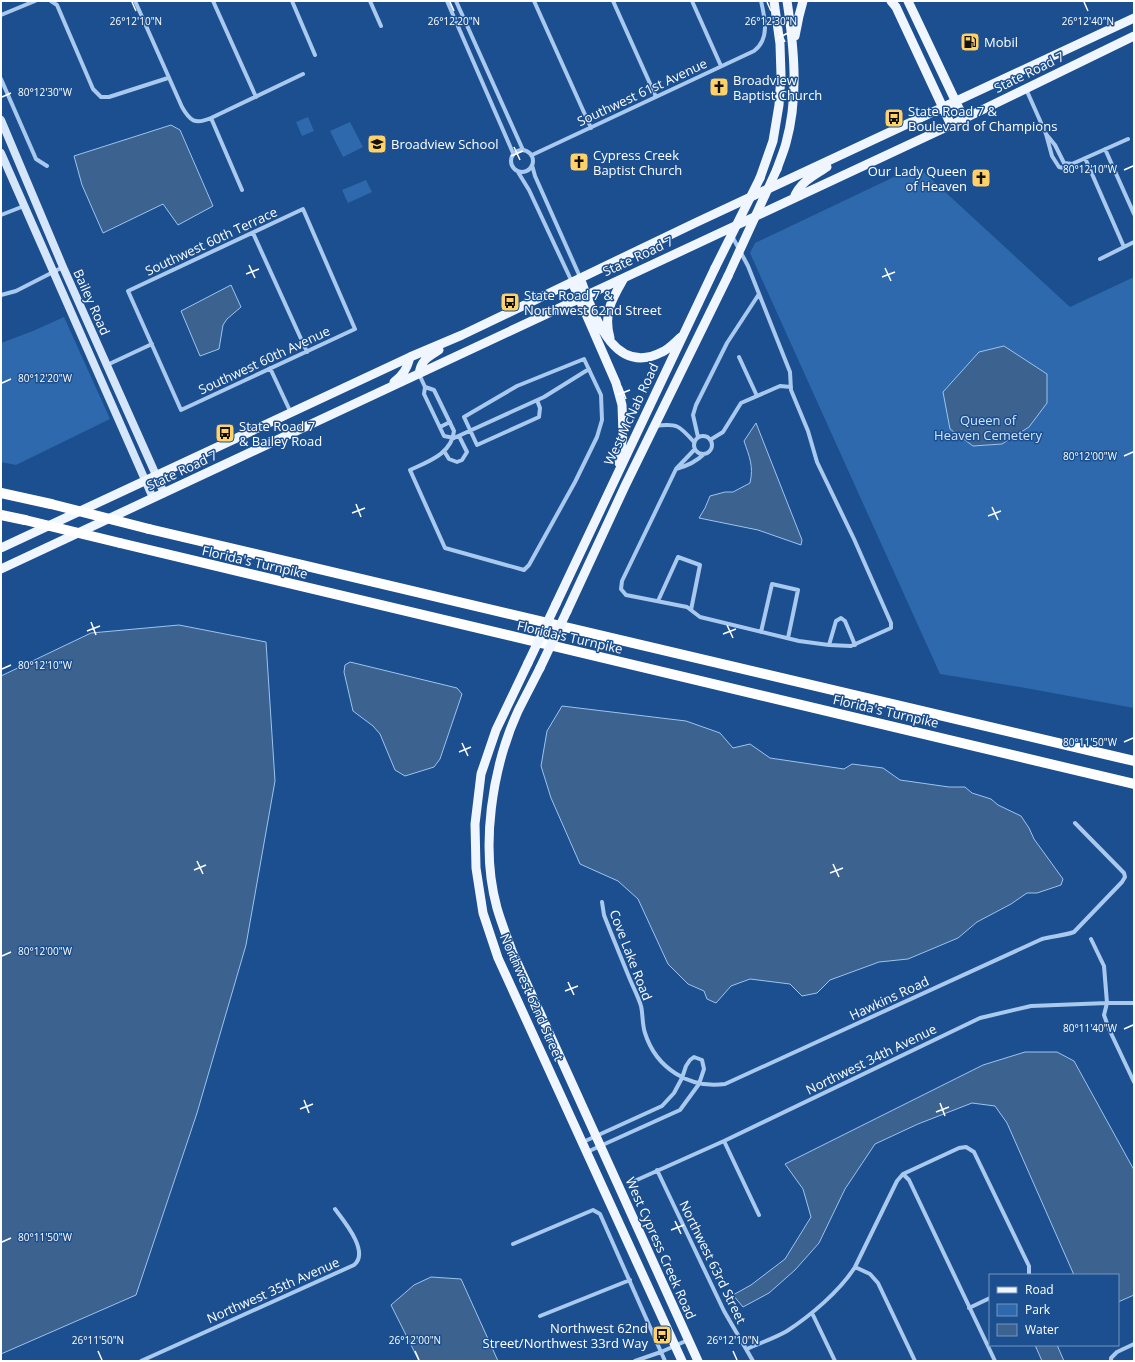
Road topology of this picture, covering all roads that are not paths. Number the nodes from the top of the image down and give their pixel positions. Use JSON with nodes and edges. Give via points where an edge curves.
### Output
{"nodes":[{"id":1,"x":35,"y":1,"type":"edge"},
{"id":2,"x":51,"y":1,"type":"edge"},
{"id":3,"x":135,"y":1,"type":"edge"},
{"id":4,"x":213,"y":1,"type":"edge"},
{"id":5,"x":292,"y":1,"type":"edge"},
{"id":6,"x":370,"y":1,"type":"edge"},
{"id":7,"x":534,"y":1,"type":"edge"},
{"id":8,"x":613,"y":1,"type":"edge"},
{"id":9,"x":692,"y":1,"type":"edge"},
{"id":10,"x":761,"y":1,"type":"edge"},
{"id":11,"x":774,"y":1,"type":"edge"},
{"id":12,"x":787,"y":1,"type":"edge"},
{"id":13,"x":803,"y":1,"type":"edge"},
{"id":14,"x":908,"y":1,"type":"edge"},
{"id":15,"x":457,"y":2,"type":"edge"},
{"id":16,"x":448,"y":3,"type":"edge"},
{"id":17,"x":893,"y":3,"type":"edge"},
{"id":18,"x":1,"y":15,"type":"edge"},
{"id":19,"x":1134,"y":18,"type":"edge"},
{"id":20,"x":381,"y":26,"type":"dead end"},
{"id":21,"x":1134,"y":36,"type":"edge"},
{"id":22,"x":794,"y":43,"type":"junction"},
{"id":23,"x":315,"y":55,"type":"dead end"},
{"id":24,"x":721,"y":66,"type":"junction"},
{"id":25,"x":303,"y":74,"type":"dead end"},
{"id":26,"x":168,"y":78,"type":"junction"},
{"id":27,"x":1,"y":79,"type":"edge"},
{"id":28,"x":1026,"y":88,"type":"junction"},
{"id":29,"x":256,"y":97,"type":"junction"},
{"id":30,"x":656,"y":97,"type":"junction"},
{"id":31,"x":956,"y":102,"type":"junction"},
{"id":32,"x":944,"y":108,"type":"junction"},
{"id":33,"x":210,"y":118,"type":"junction"},
{"id":34,"x":964,"y":119,"type":"junction"},
{"id":35,"x":1,"y":120,"type":"edge"},
{"id":36,"x":951,"y":125,"type":"junction"},
{"id":37,"x":591,"y":128,"type":"junction"},
{"id":38,"x":1046,"y":134,"type":"junction"},
{"id":39,"x":4,"y":136,"type":"edge"},
{"id":40,"x":1128,"y":139,"type":"dead end"},
{"id":41,"x":1105,"y":149,"type":"junction"},
{"id":42,"x":523,"y":150,"type":"junction"},
{"id":43,"x":1,"y":152,"type":"edge"},
{"id":44,"x":513,"y":153,"type":"junction"},
{"id":45,"x":846,"y":153,"type":"junction"},
{"id":46,"x":532,"y":155,"type":"junction"},
{"id":47,"x":1085,"y":158,"type":"junction"},
{"id":48,"x":1073,"y":164,"type":"junction"},
{"id":49,"x":532,"y":165,"type":"junction"},
{"id":50,"x":47,"y":166,"type":"dead end"},
{"id":51,"x":518,"y":172,"type":"junction"},
{"id":52,"x":242,"y":190,"type":"dead end"},
{"id":53,"x":794,"y":198,"type":"junction"},
{"id":54,"x":24,"y":206,"type":"junction"},
{"id":55,"x":1134,"y":214,"type":"edge"},
{"id":56,"x":1,"y":215,"type":"edge"},
{"id":57,"x":728,"y":229,"type":"junction"},
{"id":58,"x":560,"y":232,"type":"junction"},
{"id":59,"x":252,"y":233,"type":"junction"},
{"id":60,"x":550,"y":233,"type":"junction"},
{"id":61,"x":1134,"y":242,"type":"edge"},
{"id":62,"x":1124,"y":247,"type":"junction"},
{"id":63,"x":1100,"y":258,"type":"dead end"},
{"id":64,"x":63,"y":267,"type":"junction"},
{"id":65,"x":54,"y":272,"type":"junction"},
{"id":66,"x":624,"y":278,"type":"junction"},
{"id":67,"x":576,"y":280,"type":"junction"},
{"id":68,"x":759,"y":294,"type":"junction"},
{"id":69,"x":1,"y":295,"type":"edge"},
{"id":70,"x":583,"y":297,"type":"junction"},
{"id":71,"x":86,"y":318,"type":"junction"},
{"id":72,"x":76,"y":322,"type":"junction"},
{"id":73,"x":356,"y":329,"type":"joint"},
{"id":74,"x":683,"y":334,"type":"junction"},
{"id":75,"x":462,"y":335,"type":"junction"},
{"id":76,"x":611,"y":343,"type":"junction"},
{"id":77,"x":152,"y":344,"type":"junction"},
{"id":78,"x":307,"y":352,"type":"junction"},
{"id":79,"x":739,"y":356,"type":"dead end"},
{"id":80,"x":410,"y":357,"type":"junction"},
{"id":81,"x":107,"y":365,"type":"junction"},
{"id":82,"x":270,"y":368,"type":"junction"},
{"id":83,"x":589,"y":369,"type":"junction"},
{"id":84,"x":419,"y":374,"type":"junction"},
{"id":85,"x":425,"y":386,"type":"junction"},
{"id":86,"x":791,"y":387,"type":"junction"},
{"id":87,"x":385,"y":390,"type":"junction"},
{"id":88,"x":757,"y":396,"type":"junction"},
{"id":89,"x":537,"y":400,"type":"junction"},
{"id":90,"x":291,"y":413,"type":"junction"},
{"id":91,"x":450,"y":422,"type":"junction"},
{"id":92,"x":654,"y":426,"type":"junction"},
{"id":93,"x":440,"y":427,"type":"junction"},
{"id":94,"x":470,"y":430,"type":"junction"},
{"id":95,"x":459,"y":436,"type":"junction"},
{"id":96,"x":698,"y":437,"type":"junction"},
{"id":97,"x":454,"y":438,"type":"junction"},
{"id":98,"x":710,"y":440,"type":"junction"},
{"id":99,"x":694,"y":442,"type":"junction"},
{"id":100,"x":444,"y":450,"type":"junction"},
{"id":101,"x":695,"y":450,"type":"junction"},
{"id":102,"x":704,"y":454,"type":"junction"},
{"id":103,"x":676,"y":469,"type":"junction"},
{"id":104,"x":617,"y":474,"type":"junction"},
{"id":105,"x":155,"y":476,"type":"junction"},
{"id":106,"x":145,"y":481,"type":"junction"},
{"id":107,"x":1,"y":493,"type":"edge"},
{"id":108,"x":164,"y":493,"type":"junction"},
{"id":109,"x":153,"y":498,"type":"junction"},
{"id":110,"x":1,"y":515,"type":"edge"},
{"id":111,"x":1,"y":548,"type":"edge"},
{"id":112,"x":1,"y":569,"type":"edge"},
{"id":113,"x":658,"y":601,"type":"junction"},
{"id":114,"x":691,"y":610,"type":"junction"},
{"id":115,"x":761,"y":632,"type":"junction"},
{"id":116,"x":788,"y":638,"type":"junction"},
{"id":117,"x":855,"y":644,"type":"junction"},
{"id":118,"x":829,"y":645,"type":"junction"},
{"id":119,"x":528,"y":663,"type":"joint"},
{"id":120,"x":540,"y":668,"type":"joint"},
{"id":121,"x":1134,"y":761,"type":"edge"},
{"id":122,"x":1134,"y":784,"type":"edge"},
{"id":123,"x":1075,"y":823,"type":"dead end"},
{"id":124,"x":602,"y":902,"type":"dead end"},
{"id":125,"x":1091,"y":939,"type":"dead end"},
{"id":126,"x":1107,"y":1003,"type":"junction"},
{"id":127,"x":1134,"y":1003,"type":"edge"},
{"id":128,"x":682,"y":1078,"type":"junction"},
{"id":129,"x":1134,"y":1082,"type":"edge"},
{"id":130,"x":698,"y":1084,"type":"junction"},
{"id":131,"x":596,"y":1136,"type":"junction"},
{"id":132,"x":724,"y":1141,"type":"junction"},
{"id":133,"x":583,"y":1142,"type":"junction"},
{"id":134,"x":601,"y":1146,"type":"junction"},
{"id":135,"x":587,"y":1152,"type":"junction"},
{"id":136,"x":657,"y":1170,"type":"junction"},
{"id":137,"x":903,"y":1174,"type":"junction"},
{"id":138,"x":630,"y":1183,"type":"dead end"},
{"id":139,"x":335,"y":1210,"type":"dead end"},
{"id":140,"x":759,"y":1215,"type":"dead end"},
{"id":141,"x":512,"y":1244,"type":"dead end"},
{"id":142,"x":855,"y":1267,"type":"junction"},
{"id":143,"x":1029,"y":1274,"type":"edge"},
{"id":144,"x":630,"y":1280,"type":"junction"},
{"id":145,"x":989,"y":1298,"type":"edge"},
{"id":146,"x":969,"y":1308,"type":"junction"},
{"id":147,"x":812,"y":1313,"type":"junction"},
{"id":148,"x":540,"y":1316,"type":"dead end"},
{"id":149,"x":689,"y":1340,"type":"junction"},
{"id":150,"x":1134,"y":1344,"type":"edge"},
{"id":151,"x":675,"y":1346,"type":"junction"},
{"id":152,"x":747,"y":1349,"type":"junction"},
{"id":153,"x":661,"y":1352,"type":"junction"},
{"id":154,"x":1111,"y":1360,"type":"edge"},
{"id":155,"x":141,"y":1361,"type":"edge"},
{"id":156,"x":634,"y":1361,"type":"edge"},
{"id":157,"x":665,"y":1361,"type":"edge"},
{"id":158,"x":682,"y":1361,"type":"edge"},
{"id":159,"x":698,"y":1361,"type":"edge"},
{"id":160,"x":753,"y":1361,"type":"edge"},
{"id":161,"x":835,"y":1361,"type":"edge"},
{"id":162,"x":915,"y":1361,"type":"edge"},
{"id":163,"x":995,"y":1361,"type":"edge"}],
"edges":[{"from":1,"to":18,"type":"street"},
{"from":2,"to":26,"type":"street","via":[[57,6],[93,89],[101,97],[109,97]]},
{"from":3,"to":26,"type":"street"},
{"from":4,"to":29,"type":"street"},
{"from":5,"to":23,"type":"street"},
{"from":6,"to":20,"type":"street"},
{"from":7,"to":37,"type":"street"},
{"from":8,"to":30,"type":"street"},
{"from":9,"to":24,"type":"street"},
{"from":10,"to":24,"type":"street","name":"Southwest 61st Avenue","via":[[766,30],[761,46]]},
{"from":11,"to":74,"type":"main road","name":"West McNab Road","bridge":true,"via":[[781,75],[773,141],[760,178]]},
{"from":12,"to":22,"type":"main road","name":"West McNab Road"},
{"from":13,"to":22,"type":"main road"},
{"from":14,"to":31,"type":"main road"},
{"from":15,"to":16,"type":"street"},
{"from":15,"to":42,"type":"street"},
{"from":16,"to":44,"type":"street"},
{"from":17,"to":32,"type":"main road"},
{"from":19,"to":31,"type":"main road","name":"State Road 7"},
{"from":21,"to":28,"type":"main road","name":"State Road 7"},
{"from":22,"to":92,"type":"main road","name":"West McNab Road","bridge":true,"via":[[792,108],[786,142],[777,169]]},
{"from":24,"to":30,"type":"street","name":"Southwest 61st Avenue"},
{"from":25,"to":29,"type":"street"},
{"from":26,"to":33,"type":"street","via":[[188,117],[202,122]]},
{"from":27,"to":50,"type":"street","via":[[36,159]]},
{"from":28,"to":34,"type":"main road","name":"State Road 7"},
{"from":28,"to":38,"type":"street"},
{"from":29,"to":33,"type":"street"},
{"from":30,"to":37,"type":"street","name":"Southwest 61st Avenue"},
{"from":31,"to":32,"type":"main road","name":"State Road 7"},
{"from":31,"to":34,"type":"main road"},
{"from":32,"to":36,"type":"main road"},
{"from":32,"to":45,"type":"main road","name":"State Road 7"},
{"from":33,"to":52,"type":"street"},
{"from":34,"to":36,"type":"main road","name":"State Road 7"},
{"from":35,"to":39,"type":"street","name":"Bailey Road"},
{"from":36,"to":53,"type":"main road","name":"State Road 7"},
{"from":37,"to":46,"type":"street","name":"Southwest 61st Avenue"},
{"from":38,"to":48,"type":"street","via":[[1064,163]]},
{"from":38,"to":48,"type":"street","via":[[1052,156],[1059,167]]},
{"from":39,"to":64,"type":"street","name":"Bailey Road"},
{"from":40,"to":41,"type":"street"},
{"from":41,"to":47,"type":"street"},
{"from":41,"to":55,"type":"street"},
{"from":42,"to":44,"type":"street"},
{"from":42,"to":46,"type":"street"},
{"from":43,"to":54,"type":"street","name":"Bailey Road"},
{"from":44,"to":51,"type":"street","via":[[511,165]]},
{"from":45,"to":53,"type":"main road","via":[[801,185]]},
{"from":45,"to":67,"type":"main road","name":"State Road 7"},
{"from":46,"to":49,"type":"street"},
{"from":47,"to":48,"type":"street"},
{"from":47,"to":62,"type":"street"},
{"from":49,"to":51,"type":"street","via":[[528,170]]},
{"from":49,"to":58,"type":"street"},
{"from":51,"to":60,"type":"street"},
{"from":53,"to":57,"type":"main road","name":"State Road 7"},
{"from":54,"to":56,"type":"street"},
{"from":54,"to":65,"type":"street","name":"Bailey Road"},
{"from":57,"to":66,"type":"main road","name":"State Road 7"},
{"from":57,"to":68,"type":"street","via":[[748,266]]},
{"from":58,"to":60,"type":"street"},
{"from":58,"to":67,"type":"street"},
{"from":59,"to":73,"type":"street","name":"Southwest 60th Terrace","via":[[303,209]]},
{"from":59,"to":77,"type":"street","name":"Southwest 60th Terrace","via":[[128,291]]},
{"from":59,"to":78,"type":"street"},
{"from":60,"to":67,"type":"street"},
{"from":61,"to":62,"type":"street"},
{"from":62,"to":63,"type":"street"},
{"from":64,"to":65,"type":"street"},
{"from":64,"to":71,"type":"street","name":"Bailey Road"},
{"from":65,"to":69,"type":"street","via":[[16,291]]},
{"from":65,"to":72,"type":"street","name":"Bailey Road"},
{"from":66,"to":70,"type":"main road","name":"State Road 7"},
{"from":66,"to":76,"type":"main road","via":[[607,311],[607,329]]},
{"from":67,"to":70,"type":"main road"},
{"from":67,"to":75,"type":"main road","name":"State Road 7"},
{"from":68,"to":86,"type":"street","via":[[790,372]]},
{"from":68,"to":96,"type":"street","via":[[727,343],[696,405],[693,415]]},
{"from":70,"to":76,"type":"main road"},
{"from":70,"to":84,"type":"main road","name":"State Road 7"},
{"from":70,"to":104,"type":"main road","via":[[622,405],[623,434]]},
{"from":71,"to":72,"type":"street"},
{"from":71,"to":81,"type":"street","name":"Bailey Road"},
{"from":72,"to":106,"type":"street","name":"Bailey Road"},
{"from":73,"to":78,"type":"street","name":"Southwest 60th Avenue"},
{"from":74,"to":76,"type":"main road","via":[[663,352],[650,357],[629,356]]},
{"from":74,"to":104,"type":"main road","name":"West McNab Road"},
{"from":75,"to":80,"type":"main road","name":"State Road 7"},
{"from":75,"to":84,"type":"main road","via":[[425,358]]},
{"from":77,"to":81,"type":"street"},
{"from":77,"to":82,"type":"street","name":"Southwest 60th Avenue","via":[[181,410]]},
{"from":78,"to":82,"type":"street","name":"Southwest 60th Avenue"},
{"from":79,"to":88,"type":"street"},
{"from":80,"to":87,"type":"main road","via":[[403,375]]},
{"from":80,"to":90,"type":"main road","name":"State Road 7"},
{"from":81,"to":105,"type":"street","name":"Bailey Road"},
{"from":82,"to":90,"type":"street"},
{"from":83,"to":89,"type":"street"},
{"from":83,"to":94,"type":"street","via":[[584,359],[517,386],[464,417]]},
{"from":83,"to":100,"type":"street","via":[[601,395],[602,420],[598,437],[524,570],[445,548],[410,470],[441,455]]},
{"from":84,"to":85,"type":"street"},
{"from":84,"to":87,"type":"main road","name":"State Road 7"},
{"from":85,"to":91,"type":"street","via":[[434,390]]},
{"from":85,"to":93,"type":"street","via":[[424,394]]},
{"from":86,"to":88,"type":"street","via":[[780,386]]},
{"from":86,"to":117,"type":"street","via":[[817,462],[891,623],[891,628]]},
{"from":87,"to":108,"type":"main road","name":"State Road 7"},
{"from":88,"to":98,"type":"street","via":[[741,403],[723,432]]},
{"from":89,"to":94,"type":"street"},
{"from":89,"to":94,"type":"street","via":[[540,408],[539,417],[477,445]]},
{"from":90,"to":105,"type":"main road","name":"State Road 7"},
{"from":91,"to":93,"type":"street"},
{"from":91,"to":97,"type":"street"},
{"from":92,"to":99,"type":"street","name":"West McNab Road","via":[[676,425]]},
{"from":92,"to":120,"type":"main road","name":"West McNab Road","bridge":true},
{"from":93,"to":97,"type":"street","via":[[444,436]]},
{"from":94,"to":95,"type":"street"},
{"from":95,"to":97,"type":"street"},
{"from":95,"to":100,"type":"street","via":[[467,452],[462,460],[457,462],[449,459]]},
{"from":96,"to":98,"type":"street","via":[[703,435]]},
{"from":96,"to":99,"type":"street"},
{"from":97,"to":100,"type":"street"},
{"from":98,"to":102,"type":"street","via":[[712,446]]},
{"from":99,"to":101,"type":"street"},
{"from":101,"to":102,"type":"street"},
{"from":101,"to":103,"type":"street"},
{"from":102,"to":103,"type":"street","via":[[688,466]]},
{"from":103,"to":113,"type":"street","via":[[622,581],[621,589],[626,595]]},
{"from":104,"to":119,"type":"main road","name":"West McNab Road","bridge":true},
{"from":105,"to":106,"type":"main road","name":"State Road 7"},
{"from":105,"to":108,"type":"street","name":"Bailey Road"},
{"from":106,"to":109,"type":"street","name":"Bailey Road"},
{"from":106,"to":111,"type":"main road","name":"State Road 7"},
{"from":107,"to":121,"type":"highway","name":"Florida's Turnpike","bridge":true},
{"from":108,"to":109,"type":"main road","name":"State Road 7"},
{"from":109,"to":112,"type":"main road","name":"State Road 7"},
{"from":110,"to":122,"type":"highway","name":"Florida's Turnpike","bridge":true},
{"from":113,"to":114,"type":"street","via":[[688,607]]},
{"from":113,"to":114,"type":"street","via":[[678,557],[700,565]]},
{"from":114,"to":115,"type":"street","via":[[700,617]]},
{"from":115,"to":116,"type":"street"},
{"from":115,"to":116,"type":"street","via":[[772,584],[779,585],[798,590]]},
{"from":116,"to":118,"type":"street"},
{"from":117,"to":118,"type":"street"},
{"from":117,"to":118,"type":"street","via":[[845,621],[841,618],[836,621]]},
{"from":119,"to":133,"type":"main road","name":"Northwest 62nd Street","via":[[496,730],[481,774],[475,824],[476,868],[483,913],[498,958]]},
{"from":120,"to":131,"type":"main road","name":"Northwest 62nd Street","via":[[518,712],[496,781],[488,832],[490,868],[497,907],[512,951]]},
{"from":123,"to":130,"type":"street","name":"Hawkins Road","via":[[1125,877],[1074,932],[1042,939],[725,1084]]},
{"from":124,"to":128,"type":"street","name":"Cove Lake Road","via":[[604,915],[641,1007],[644,1032],[655,1057]]},
{"from":125,"to":126,"type":"street","via":[[1104,966]]},
{"from":126,"to":127,"type":"street","name":"Northwest 34th Avenue"},
{"from":126,"to":129,"type":"street","via":[[1104,1015],[1108,1029]]},
{"from":126,"to":132,"type":"street","name":"Northwest 34th Avenue","via":[[1031,1006],[980,1018]]},
{"from":128,"to":130,"type":"street","name":"Cove Lake Road"},
{"from":128,"to":130,"type":"street","via":[[690,1060],[698,1057],[704,1064],[704,1069]]},
{"from":128,"to":131,"type":"street","via":[[674,1093],[662,1106]]},
{"from":130,"to":134,"type":"street","via":[[680,1110]]},
{"from":131,"to":133,"type":"street"},
{"from":131,"to":134,"type":"main road","name":"Northwest 62nd Street"},
{"from":132,"to":136,"type":"street","name":"Northwest 34th Avenue"},
{"from":132,"to":140,"type":"street"},
{"from":133,"to":135,"type":"main road","name":"Northwest 62nd Street"},
{"from":134,"to":135,"type":"street"},
{"from":134,"to":149,"type":"main road","name":"West Cypress Creek Road"},
{"from":135,"to":151,"type":"main road","name":"West Cypress Creek Road"},
{"from":136,"to":138,"type":"street","name":"Northwest 34th Avenue"},
{"from":136,"to":152,"type":"street","name":"Northwest 63rd Street","via":[[724,1311]]},
{"from":137,"to":142,"type":"street","via":[[896,1181]]},
{"from":137,"to":143,"type":"street","via":[[959,1148],[966,1147],[974,1152],[1029,1266]]},
{"from":137,"to":146,"type":"street","via":[[909,1180]]},
{"from":139,"to":155,"type":"street","name":"Northwest 35th Avenue","via":[[359,1248],[358,1262]]},
{"from":141,"to":144,"type":"street","via":[[593,1210],[600,1214]]},
{"from":142,"to":147,"type":"street","via":[[848,1278]]},
{"from":142,"to":162,"type":"street","via":[[870,1274],[878,1283]]},
{"from":144,"to":148,"type":"street"},
{"from":144,"to":153,"type":"street"},
{"from":145,"to":146,"type":"street"},
{"from":146,"to":163,"type":"street"},
{"from":147,"to":152,"type":"street","via":[[786,1332]]},
{"from":147,"to":161,"type":"street"},
{"from":149,"to":151,"type":"street"},
{"from":149,"to":159,"type":"main road","name":"West Cypress Creek Road"},
{"from":150,"to":154,"type":"street","via":[[1117,1352]]},
{"from":151,"to":153,"type":"street"},
{"from":151,"to":158,"type":"main road","name":"West Cypress Creek Road"},
{"from":152,"to":160,"type":"street","name":"Northwest 63rd Street"},
{"from":153,"to":156,"type":"street"},
{"from":153,"to":157,"type":"street"}]}
